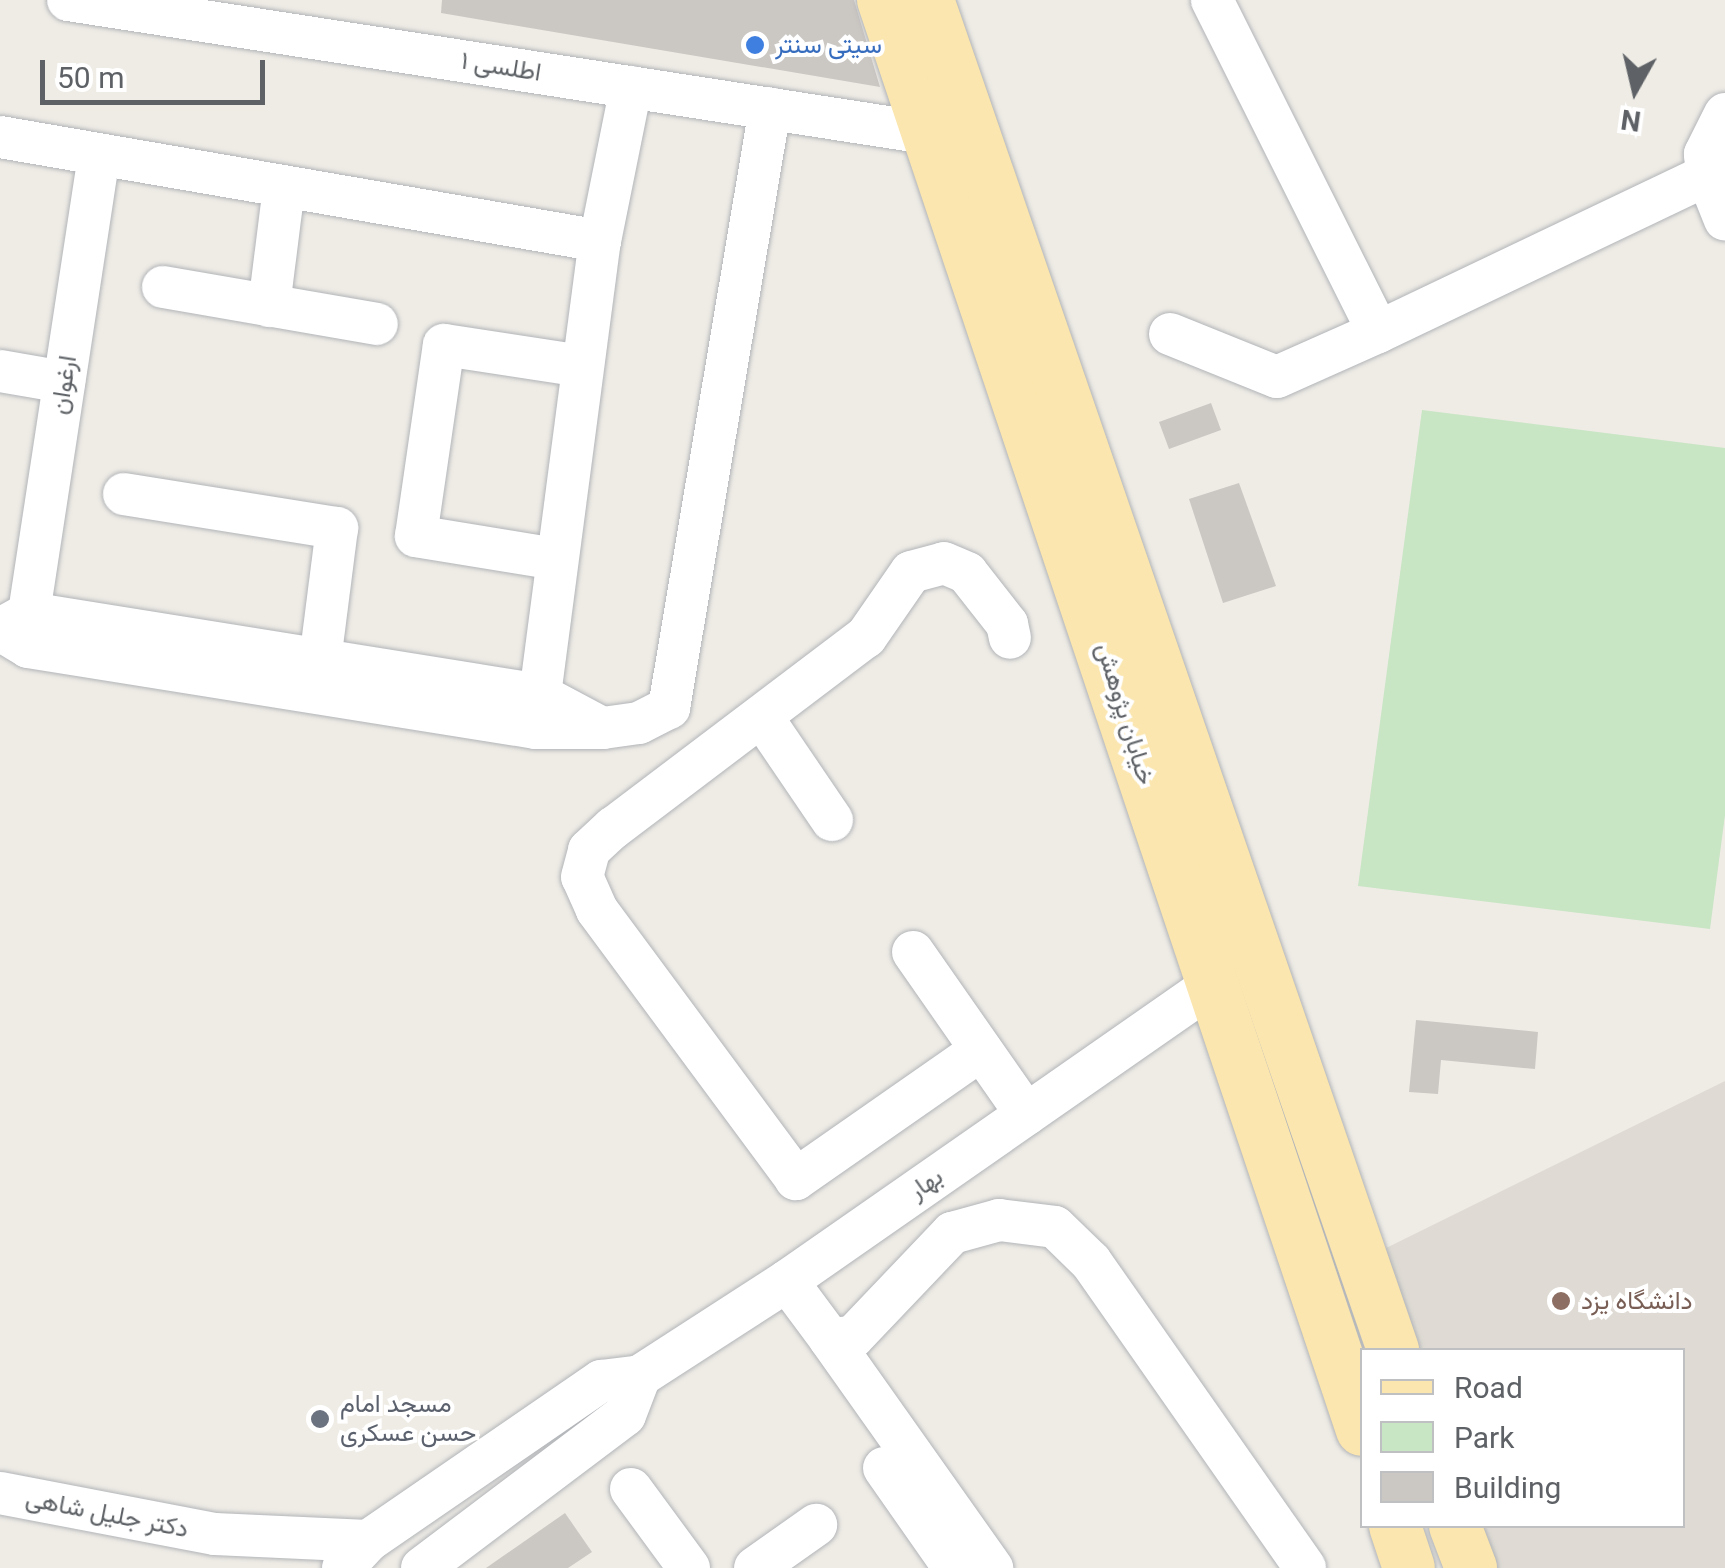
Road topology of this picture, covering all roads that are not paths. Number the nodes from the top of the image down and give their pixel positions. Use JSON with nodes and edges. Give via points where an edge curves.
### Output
{"nodes":[{"id":1,"x":68,"y":0,"type":"edge"},
{"id":2,"x":884,"y":0,"type":"edge"},
{"id":3,"x":928,"y":0,"type":"edge"},
{"id":4,"x":1195,"y":4,"type":"edge"},
{"id":5,"x":630,"y":87,"type":"junction"},
{"id":6,"x":770,"y":108,"type":"junction"},
{"id":7,"x":1725,"y":114,"type":"edge"},
{"id":8,"x":933,"y":134,"type":"junction"},
{"id":9,"x":0,"y":137,"type":"edge"},
{"id":10,"x":99,"y":157,"type":"junction"},
{"id":11,"x":1716,"y":183,"type":"edge"},
{"id":12,"x":284,"y":188,"type":"junction"},
{"id":13,"x":1725,"y":220,"type":"edge"},
{"id":14,"x":600,"y":240,"type":"junction"},
{"id":15,"x":162,"y":287,"type":"dead end"},
{"id":16,"x":269,"y":306,"type":"junction"},
{"id":17,"x":377,"y":324,"type":"dead end"},
{"id":18,"x":1378,"y":332,"type":"junction"},
{"id":19,"x":1170,"y":334,"type":"dead end"},
{"id":20,"x":582,"y":366,"type":"junction"},
{"id":21,"x":0,"y":371,"type":"edge"},
{"id":22,"x":64,"y":382,"type":"junction"},
{"id":23,"x":124,"y":494,"type":"dead end"},
{"id":24,"x":556,"y":559,"type":"junction"},
{"id":25,"x":10,"y":624,"type":"edge"},
{"id":26,"x":1010,"y":638,"type":"dead end"},
{"id":27,"x":320,"y":660,"type":"junction"},
{"id":28,"x":540,"y":695,"type":"junction"},
{"id":29,"x":764,"y":720,"type":"junction"},
{"id":30,"x":603,"y":728,"type":"junction"},
{"id":31,"x":832,"y":820,"type":"dead end"},
{"id":32,"x":913,"y":952,"type":"dead end"},
{"id":33,"x":1209,"y":987,"type":"junction"},
{"id":34,"x":981,"y":1050,"type":"junction"},
{"id":35,"x":1026,"y":1114,"type":"junction"},
{"id":36,"x":787,"y":1281,"type":"junction"},
{"id":37,"x":830,"y":1339,"type":"junction"},
{"id":38,"x":1392,"y":1348,"type":"edge"},
{"id":39,"x":640,"y":1376,"type":"junction"},
{"id":40,"x":1360,"y":1424,"type":"edge"},
{"id":41,"x":884,"y":1468,"type":"dead end"},
{"id":42,"x":631,"y":1488,"type":"dead end"},
{"id":43,"x":0,"y":1493,"type":"edge"},
{"id":44,"x":816,"y":1525,"type":"dead end"},
{"id":45,"x":1396,"y":1528,"type":"edge"},
{"id":46,"x":1457,"y":1528,"type":"edge"},
{"id":47,"x":215,"y":1534,"type":"junction"},
{"id":48,"x":356,"y":1555,"type":"edge"},
{"id":49,"x":251,"y":1568,"type":"edge"},
{"id":50,"x":422,"y":1568,"type":"edge"},
{"id":51,"x":689,"y":1568,"type":"edge"},
{"id":52,"x":755,"y":1568,"type":"edge"},
{"id":53,"x":954,"y":1568,"type":"edge"},
{"id":54,"x":992,"y":1568,"type":"edge"},
{"id":55,"x":1306,"y":1568,"type":"edge"},
{"id":56,"x":1409,"y":1568,"type":"edge"},
{"id":57,"x":1470,"y":1568,"type":"edge"}],
"edges":[{"from":1,"to":5,"type":"street","name":"اطلسی ۱"},
{"from":2,"to":8,"type":"main road","name":"خیابان پژوهش"},
{"from":3,"to":38,"type":"main road","name":"خیابان پژوهش"},
{"from":4,"to":18,"type":"street","via":[[1273,159]]},
{"from":5,"to":6,"type":"street","name":"اطلسی ۱"},
{"from":5,"to":14,"type":"street"},
{"from":6,"to":8,"type":"street","name":"اطلسی ۱"},
{"from":6,"to":30,"type":"street","via":[[669,708],[639,723]]},
{"from":7,"to":11,"type":"street","via":[[1708,144]]},
{"from":8,"to":33,"type":"main road","name":"خیابان پژوهش","via":[[1096,620]]},
{"from":9,"to":10,"type":"street"},
{"from":10,"to":12,"type":"street"},
{"from":10,"to":22,"type":"street","name":"ارغوان"},
{"from":11,"to":13,"type":"street"},
{"from":11,"to":18,"type":"street"},
{"from":12,"to":14,"type":"street"},
{"from":12,"to":16,"type":"street"},
{"from":14,"to":20,"type":"street"},
{"from":15,"to":16,"type":"street"},
{"from":16,"to":17,"type":"street"},
{"from":18,"to":19,"type":"street","via":[[1278,377]]},
{"from":20,"to":24,"type":"street"},
{"from":20,"to":24,"type":"street","via":[[444,345],[416,536]]},
{"from":21,"to":22,"type":"street"},
{"from":22,"to":25,"type":"street","name":"ارغوان"},
{"from":23,"to":27,"type":"street","via":[[337,528]]},
{"from":24,"to":28,"type":"street"},
{"from":25,"to":27,"type":"street"},
{"from":25,"to":30,"type":"street","via":[[28,648],[536,728]]},
{"from":26,"to":29,"type":"street","via":[[967,573],[932,563],[894,588],[866,637]]},
{"from":27,"to":28,"type":"street"},
{"from":28,"to":30,"type":"street"},
{"from":29,"to":31,"type":"street"},
{"from":29,"to":34,"type":"street","via":[[589,850],[582,878],[596,910],[796,1178]]},
{"from":32,"to":34,"type":"street"},
{"from":33,"to":35,"type":"street","name":"بهار"},
{"from":33,"to":40,"type":"main road","name":"خیابان پژوهش"},
{"from":34,"to":35,"type":"street"},
{"from":35,"to":36,"type":"street","name":"بهار"},
{"from":36,"to":37,"type":"street"},
{"from":36,"to":39,"type":"street","name":"بهار"},
{"from":37,"to":54,"type":"street"},
{"from":37,"to":55,"type":"street","via":[[864,1330],[931,1248],[952,1233],[1000,1220],[1054,1228],[1091,1262]]},
{"from":39,"to":48,"type":"street","name":"بهار","via":[[601,1381]]},
{"from":39,"to":50,"type":"street","via":[[625,1415]]},
{"from":41,"to":53,"type":"street"},
{"from":42,"to":51,"type":"street"},
{"from":43,"to":47,"type":"street","name":"دکتر جلیل شاهی"},
{"from":44,"to":52,"type":"street"},
{"from":45,"to":56,"type":"main road"},
{"from":46,"to":57,"type":"main road"},
{"from":47,"to":48,"type":"street","name":"دکتر جلیل شاهی"},
{"from":47,"to":49,"type":"street"}]}
